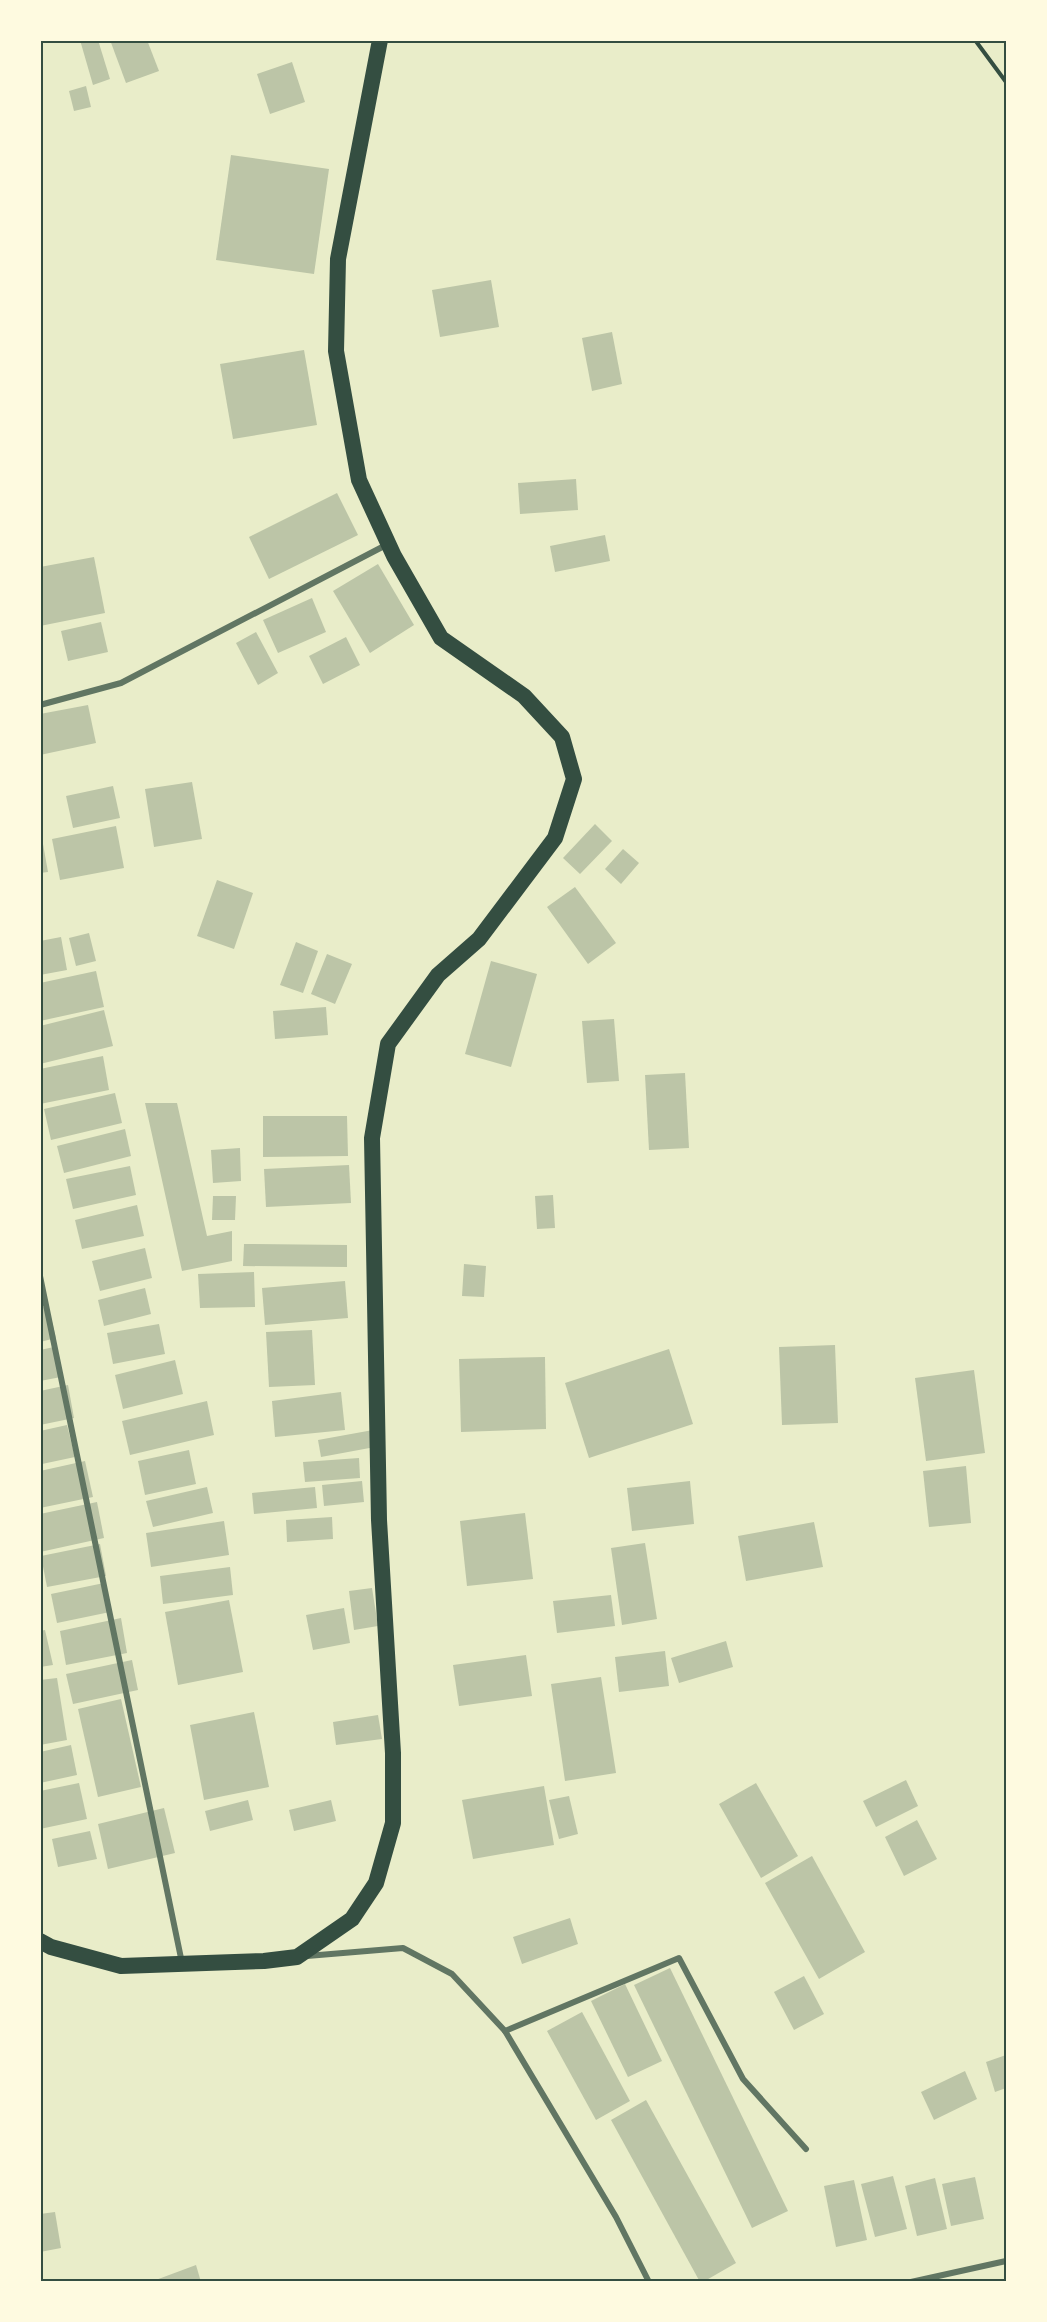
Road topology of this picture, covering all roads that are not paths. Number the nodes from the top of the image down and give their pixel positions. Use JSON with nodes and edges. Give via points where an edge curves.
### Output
{"nodes":[{"id":1,"x":380,"y":40,"type":"edge"},
{"id":2,"x":388,"y":544,"type":"junction"},
{"id":3,"x":40,"y":705,"type":"edge"},
{"id":4,"x":40,"y":1276,"type":"edge"},
{"id":5,"x":40,"y":1941,"type":"edge"},
{"id":6,"x":297,"y":1957,"type":"junction"},
{"id":7,"x":182,"y":1965,"type":"junction"},
{"id":8,"x":505,"y":2031,"type":"junction"},
{"id":9,"x":806,"y":2149,"type":"dead end"},
{"id":10,"x":1006,"y":2261,"type":"edge"},
{"id":11,"x":649,"y":2282,"type":"edge"},
{"id":12,"x":911,"y":2282,"type":"edge"}],
"edges":[{"from":1,"to":2,"type":"highway","via":[[338,259],[336,351],[359,480]]},
{"from":2,"to":3,"type":"street","via":[[121,684]]},
{"from":2,"to":6,"type":"highway","via":[[441,639],[524,696],[562,737],[574,779],[555,838],[479,939],[438,975],[388,1044],[372,1138],[379,1520],[393,1754],[393,1823],[376,1883],[352,1919]]},
{"from":4,"to":7,"type":"street"},
{"from":5,"to":7,"type":"highway","via":[[121,1966]]},
{"from":6,"to":7,"type":"highway"},
{"from":6,"to":8,"type":"street","via":[[403,1948],[452,1974]]},
{"from":8,"to":9,"type":"street","via":[[679,1958],[743,2079]]},
{"from":8,"to":11,"type":"street","via":[[616,2217]]},
{"from":10,"to":12,"type":"street"}]}
